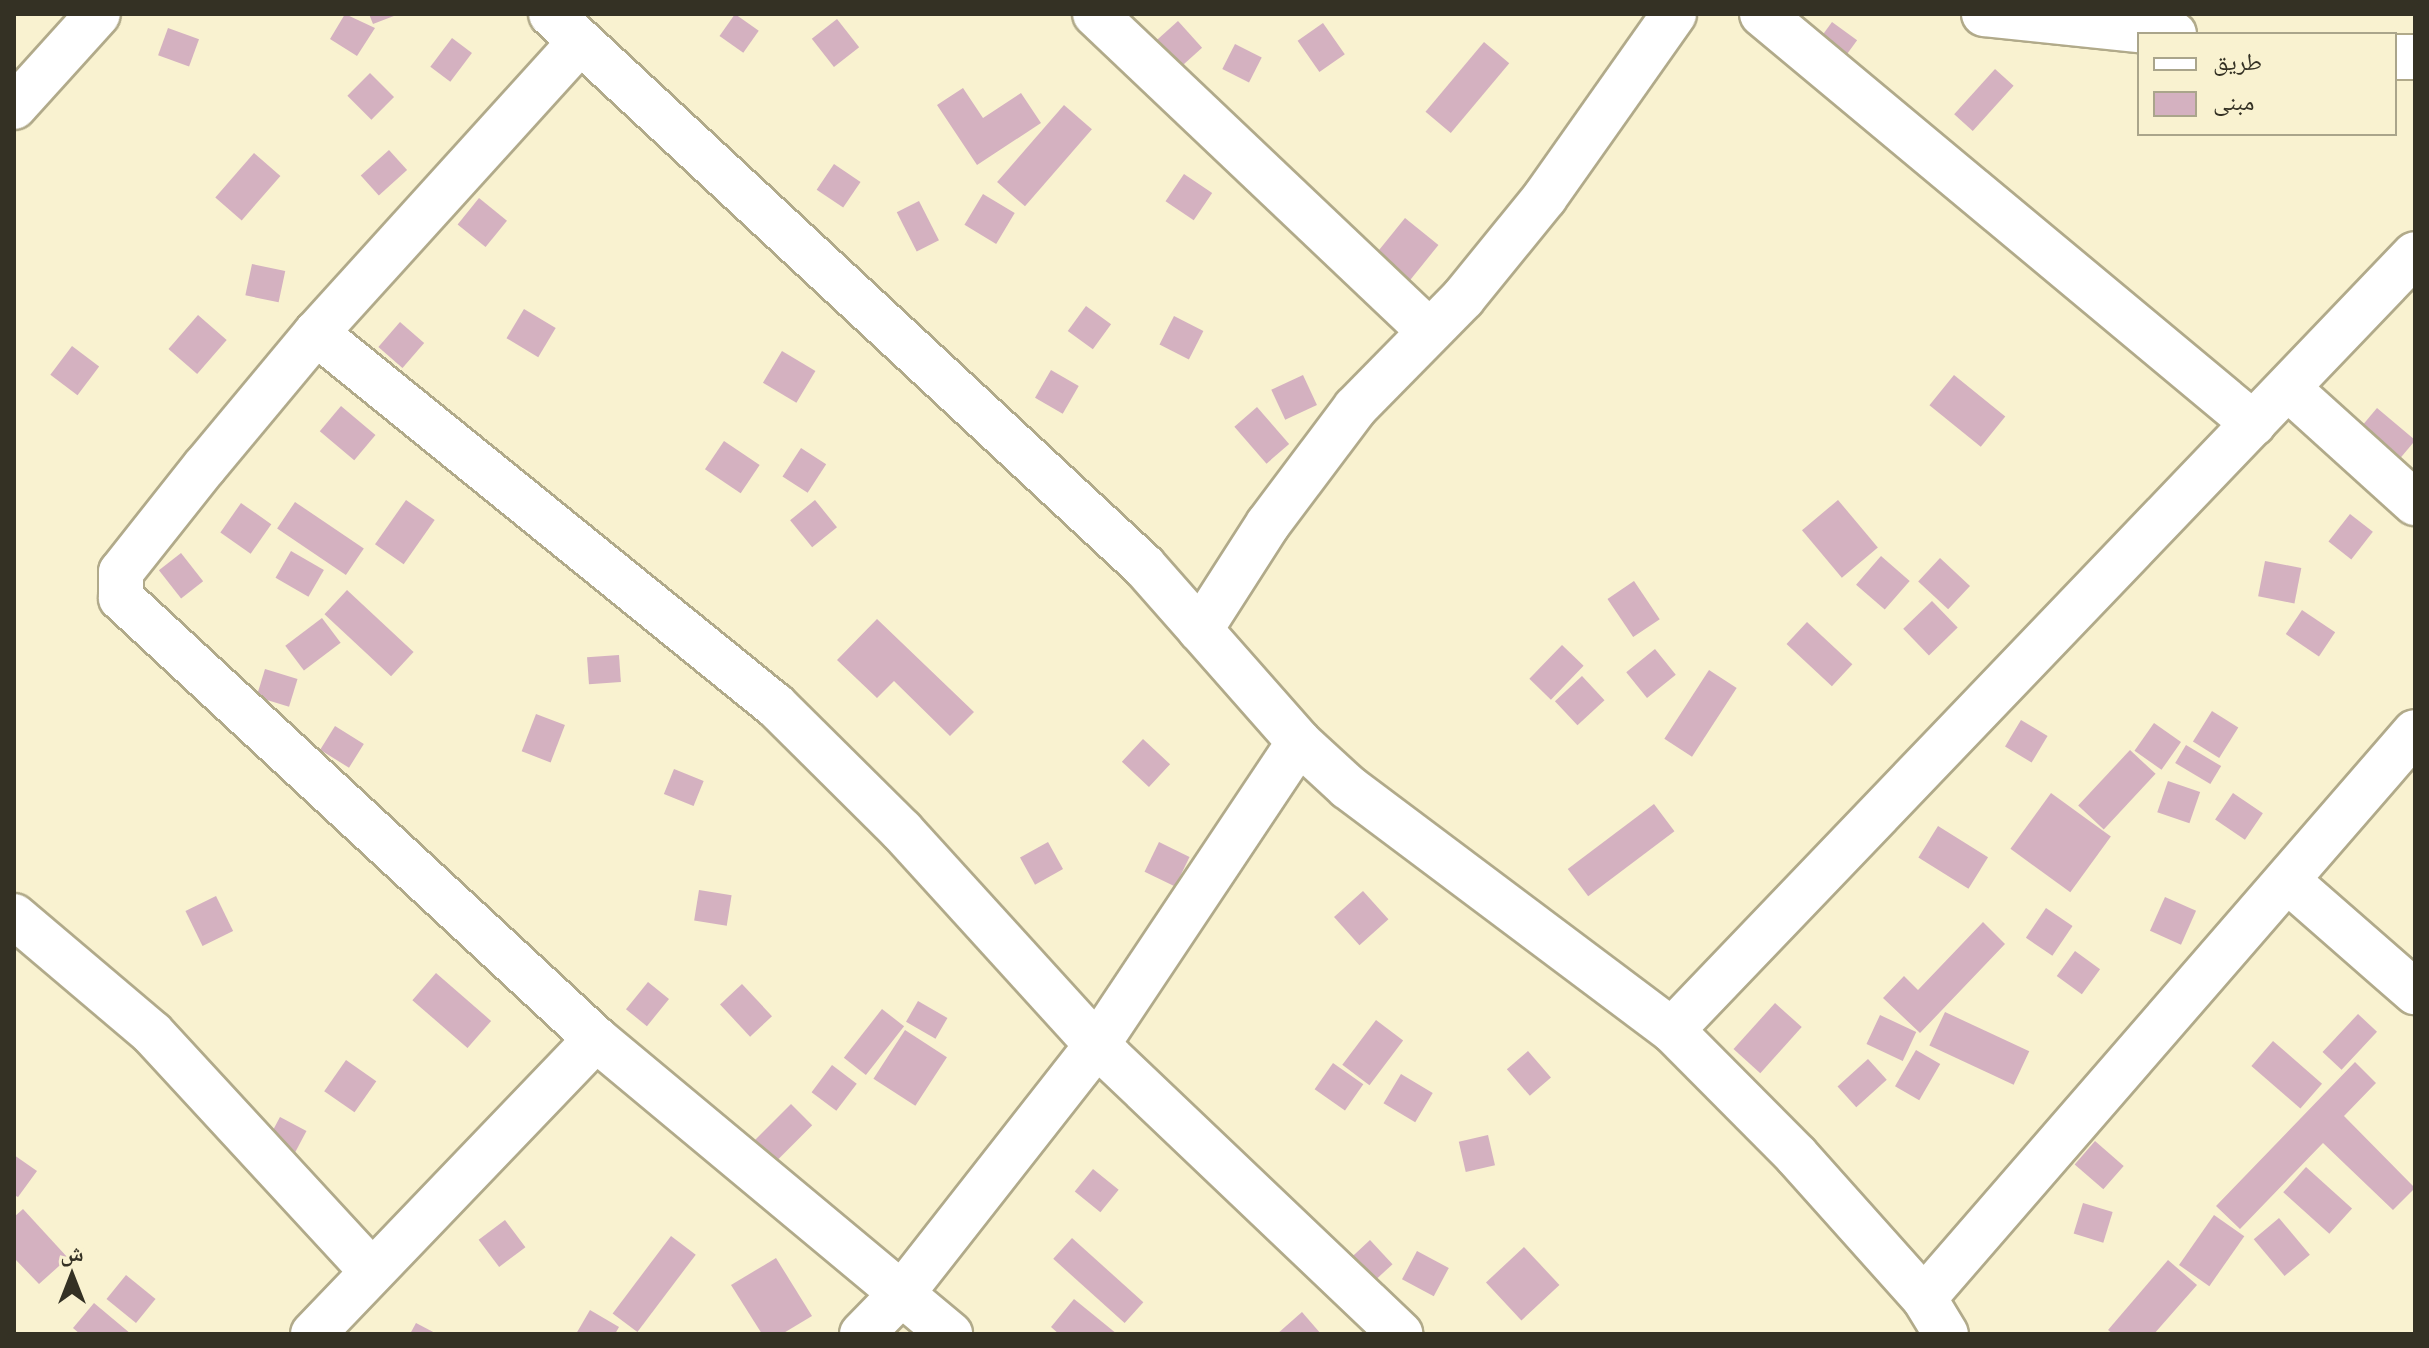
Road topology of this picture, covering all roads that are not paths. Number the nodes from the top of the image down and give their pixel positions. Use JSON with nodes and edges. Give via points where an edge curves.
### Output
{"nodes":[{"id":1,"x":98,"y":14,"type":"edge"},
{"id":2,"x":1095,"y":14,"type":"edge"},
{"id":3,"x":1674,"y":14,"type":"edge"},
{"id":4,"x":1762,"y":14,"type":"edge"},
{"id":5,"x":1984,"y":14,"type":"edge"},
{"id":6,"x":565,"y":29,"type":"edge"},
{"id":7,"x":2155,"y":32,"type":"edge"},
{"id":8,"x":14,"y":107,"type":"edge"},
{"id":9,"x":2415,"y":254,"type":"edge"},
{"id":10,"x":1428,"y":330,"type":"junction"},
{"id":11,"x":316,"y":333,"type":"junction"},
{"id":12,"x":2290,"y":390,"type":"junction"},
{"id":13,"x":2254,"y":424,"type":"junction"},
{"id":14,"x":2415,"y":503,"type":"edge"},
{"id":15,"x":1200,"y":630,"type":"junction"},
{"id":16,"x":2415,"y":732,"type":"edge"},
{"id":17,"x":1299,"y":742,"type":"junction"},
{"id":18,"x":2288,"y":881,"type":"junction"},
{"id":19,"x":14,"y":916,"type":"edge"},
{"id":20,"x":2415,"y":992,"type":"edge"},
{"id":21,"x":1672,"y":1030,"type":"junction"},
{"id":22,"x":596,"y":1039,"type":"junction"},
{"id":23,"x":1097,"y":1045,"type":"junction"},
{"id":24,"x":372,"y":1271,"type":"junction"},
{"id":25,"x":904,"y":1291,"type":"junction"},
{"id":26,"x":1935,"y":1316,"type":"edge"},
{"id":27,"x":313,"y":1334,"type":"edge"},
{"id":28,"x":862,"y":1334,"type":"edge"},
{"id":29,"x":950,"y":1334,"type":"edge"},
{"id":30,"x":1400,"y":1334,"type":"edge"}],
"edges":[{"from":1,"to":8,"type":"street"},
{"from":2,"to":10,"type":"street"},
{"from":3,"to":10,"type":"street","via":[[1545,197],[1463,298]]},
{"from":4,"to":13,"type":"street"},
{"from":5,"to":7,"type":"street"},
{"from":6,"to":11,"type":"street"},
{"from":6,"to":15,"type":"street","via":[[1144,566]]},
{"from":9,"to":12,"type":"street"},
{"from":10,"to":15,"type":"street","via":[[1355,408],[1268,524]]},
{"from":11,"to":22,"type":"street","via":[[121,572],[121,598]]},
{"from":11,"to":23,"type":"street","via":[[776,706],[902,831]]},
{"from":12,"to":13,"type":"street"},
{"from":12,"to":14,"type":"street"},
{"from":13,"to":21,"type":"street","via":[[2188,486]]},
{"from":15,"to":17,"type":"street"},
{"from":16,"to":18,"type":"street"},
{"from":17,"to":21,"type":"street","via":[[1417,842]]},
{"from":17,"to":23,"type":"street"},
{"from":18,"to":20,"type":"street"},
{"from":18,"to":26,"type":"street"},
{"from":19,"to":24,"type":"street","via":[[152,1033]]},
{"from":21,"to":26,"type":"street","via":[[1796,1155]]},
{"from":22,"to":24,"type":"street"},
{"from":22,"to":25,"type":"street"},
{"from":23,"to":25,"type":"street"},
{"from":23,"to":30,"type":"street"},
{"from":24,"to":27,"type":"street"},
{"from":25,"to":28,"type":"street"},
{"from":25,"to":29,"type":"street"}]}
